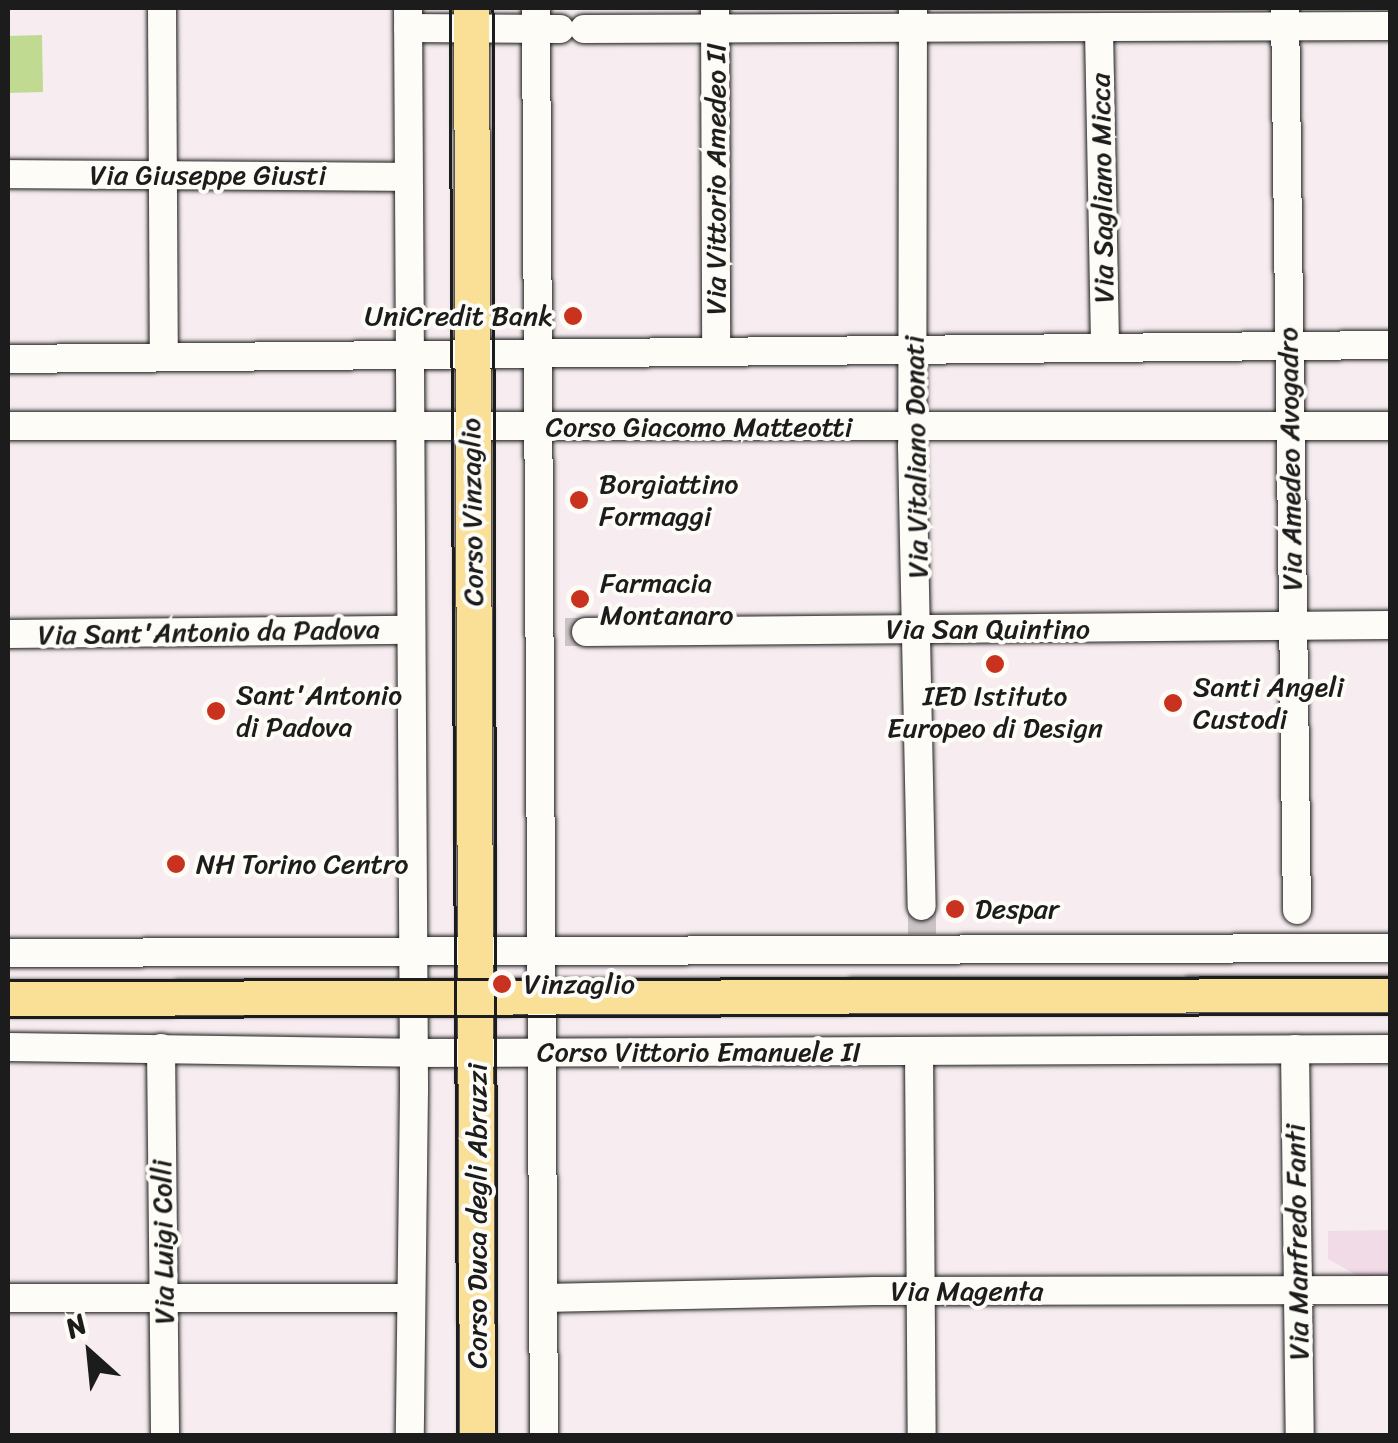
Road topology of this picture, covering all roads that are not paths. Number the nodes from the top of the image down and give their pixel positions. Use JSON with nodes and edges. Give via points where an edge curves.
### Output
{"nodes":[{"id":1,"x":162,"y":8,"type":"edge"},
{"id":2,"x":1285,"y":16,"type":"edge"},
{"id":3,"x":471,"y":17,"type":"edge"},
{"id":4,"x":913,"y":17,"type":"edge"},
{"id":5,"x":408,"y":18,"type":"edge"},
{"id":6,"x":715,"y":18,"type":"edge"},
{"id":7,"x":554,"y":23,"type":"edge"},
{"id":8,"x":1390,"y":26,"type":"edge"},
{"id":9,"x":1099,"y":30,"type":"junction"},
{"id":10,"x":8,"y":174,"type":"edge"},
{"id":11,"x":164,"y":174,"type":"junction"},
{"id":12,"x":408,"y":176,"type":"junction"},
{"id":13,"x":1390,"y":345,"type":"edge"},
{"id":14,"x":1104,"y":346,"type":"junction"},
{"id":15,"x":1288,"y":346,"type":"junction"},
{"id":16,"x":915,"y":348,"type":"junction"},
{"id":17,"x":716,"y":350,"type":"junction"},
{"id":18,"x":536,"y":351,"type":"junction"},
{"id":19,"x":471,"y":352,"type":"junction"},
{"id":20,"x":408,"y":353,"type":"junction"},
{"id":21,"x":164,"y":356,"type":"junction"},
{"id":22,"x":8,"y":359,"type":"edge"},
{"id":23,"x":912,"y":425,"type":"junction"},
{"id":24,"x":8,"y":426,"type":"edge"},
{"id":25,"x":1290,"y":426,"type":"junction"},
{"id":26,"x":1390,"y":426,"type":"edge"},
{"id":27,"x":471,"y":427,"type":"junction"},
{"id":28,"x":408,"y":428,"type":"junction"},
{"id":29,"x":536,"y":428,"type":"junction"},
{"id":30,"x":1390,"y":625,"type":"edge"},
{"id":31,"x":1292,"y":626,"type":"junction"},
{"id":32,"x":410,"y":630,"type":"junction"},
{"id":33,"x":918,"y":630,"type":"junction"},
{"id":34,"x":563,"y":632,"type":"junction"},
{"id":35,"x":8,"y":634,"type":"edge"},
{"id":36,"x":922,"y":906,"type":"tunnel mouth"},
{"id":37,"x":1297,"y":930,"type":"junction"},
{"id":38,"x":1390,"y":948,"type":"edge"},
{"id":39,"x":412,"y":951,"type":"junction"},
{"id":40,"x":476,"y":951,"type":"junction"},
{"id":41,"x":541,"y":951,"type":"junction"},
{"id":42,"x":8,"y":954,"type":"edge"},
{"id":43,"x":1390,"y":994,"type":"edge"},
{"id":44,"x":476,"y":997,"type":"junction"},
{"id":45,"x":8,"y":998,"type":"edge"},
{"id":46,"x":413,"y":998,"type":"junction"},
{"id":47,"x":542,"y":998,"type":"junction"},
{"id":48,"x":8,"y":1047,"type":"edge"},
{"id":49,"x":161,"y":1048,"type":"junction"},
{"id":50,"x":1294,"y":1049,"type":"junction"},
{"id":51,"x":1390,"y":1049,"type":"edge"},
{"id":52,"x":477,"y":1052,"type":"junction"},
{"id":53,"x":542,"y":1052,"type":"junction"},
{"id":54,"x":919,"y":1052,"type":"junction"},
{"id":55,"x":414,"y":1053,"type":"junction"},
{"id":56,"x":1390,"y":1290,"type":"edge"},
{"id":57,"x":1298,"y":1291,"type":"junction"},
{"id":58,"x":919,"y":1292,"type":"junction"},
{"id":59,"x":164,"y":1296,"type":"junction"},
{"id":60,"x":8,"y":1298,"type":"edge"},
{"id":61,"x":408,"y":1298,"type":"junction"},
{"id":62,"x":543,"y":1298,"type":"junction"},
{"id":63,"x":165,"y":1436,"type":"edge"},
{"id":64,"x":410,"y":1436,"type":"edge"},
{"id":65,"x":477,"y":1436,"type":"edge"},
{"id":66,"x":544,"y":1436,"type":"edge"},
{"id":67,"x":922,"y":1436,"type":"edge"},
{"id":68,"x":1300,"y":1436,"type":"edge"}],
"edges":[{"from":1,"to":11,"type":"street"},
{"from":2,"to":8,"type":"street"},
{"from":2,"to":9,"type":"street"},
{"from":2,"to":15,"type":"street","name":"Via Amedeo Avogadro"},
{"from":3,"to":5,"type":"street"},
{"from":3,"to":7,"type":"street"},
{"from":3,"to":19,"type":"main road","name":"Corso Vinzaglio"},
{"from":4,"to":6,"type":"street"},
{"from":4,"to":9,"type":"street"},
{"from":4,"to":16,"type":"street","name":"Via Vitaliano Donati"},
{"from":5,"to":12,"type":"street"},
{"from":6,"to":7,"type":"street"},
{"from":6,"to":17,"type":"street","name":"Via Vittorio Amedeo II"},
{"from":7,"to":18,"type":"street"},
{"from":9,"to":14,"type":"street","name":"Via Sagliano Micca"},
{"from":10,"to":11,"type":"street","name":"Via Giuseppe Giusti"},
{"from":11,"to":12,"type":"street","name":"Via Giuseppe Giusti"},
{"from":11,"to":21,"type":"street"},
{"from":12,"to":20,"type":"street"},
{"from":13,"to":15,"type":"street"},
{"from":14,"to":15,"type":"street"},
{"from":14,"to":16,"type":"street"},
{"from":15,"to":25,"type":"street","name":"Via Amedeo Avogadro"},
{"from":16,"to":17,"type":"street"},
{"from":16,"to":23,"type":"street","name":"Via Vitaliano Donati"},
{"from":17,"to":18,"type":"street"},
{"from":18,"to":19,"type":"street"},
{"from":18,"to":29,"type":"street"},
{"from":19,"to":20,"type":"street"},
{"from":19,"to":27,"type":"main road","name":"Corso Vinzaglio"},
{"from":20,"to":21,"type":"street"},
{"from":20,"to":28,"type":"street"},
{"from":21,"to":22,"type":"street"},
{"from":23,"to":25,"type":"street","name":"Corso Giacomo Matteotti"},
{"from":23,"to":29,"type":"street","name":"Corso Giacomo Matteotti"},
{"from":23,"to":33,"type":"street","name":"Via Vitaliano Donati"},
{"from":24,"to":28,"type":"street","name":"Corso Giacomo Matteotti"},
{"from":25,"to":26,"type":"street","name":"Corso Giacomo Matteotti"},
{"from":25,"to":31,"type":"street","name":"Via Amedeo Avogadro"},
{"from":27,"to":28,"type":"street","name":"Corso Giacomo Matteotti"},
{"from":27,"to":29,"type":"street","name":"Corso Giacomo Matteotti"},
{"from":27,"to":40,"type":"main road","name":"Corso Vinzaglio"},
{"from":28,"to":32,"type":"street"},
{"from":29,"to":34,"type":"street"},
{"from":30,"to":31,"type":"street","name":"Via San Quintino"},
{"from":31,"to":33,"type":"street","name":"Via San Quintino"},
{"from":31,"to":37,"type":"street","name":"Via Amedeo Avogadro"},
{"from":32,"to":35,"type":"street","name":"Via Sant'Antonio da Padova"},
{"from":32,"to":39,"type":"street"},
{"from":33,"to":34,"type":"street","name":"Via San Quintino"},
{"from":33,"to":36,"type":"street","name":"Via Vitaliano Donati"},
{"from":34,"to":41,"type":"street"},
{"from":37,"to":38,"type":"street"},
{"from":37,"to":41,"type":"street"},
{"from":39,"to":40,"type":"street"},
{"from":39,"to":42,"type":"street"},
{"from":39,"to":46,"type":"street"},
{"from":40,"to":41,"type":"street"},
{"from":40,"to":44,"type":"main road","name":"Corso Vinzaglio"},
{"from":41,"to":47,"type":"street"},
{"from":43,"to":47,"type":"main road","name":"Corso Vittorio Emanuele II"},
{"from":44,"to":46,"type":"main road","name":"Corso Vittorio Emanuele II"},
{"from":44,"to":47,"type":"main road","name":"Corso Vittorio Emanuele II"},
{"from":44,"to":52,"type":"main road","name":"Corso Duca degli Abruzzi"},
{"from":45,"to":46,"type":"main road","name":"Corso Vittorio Emanuele II"},
{"from":46,"to":55,"type":"street"},
{"from":47,"to":53,"type":"street"},
{"from":48,"to":49,"type":"street","name":"Corso Vittorio Emanuele II"},
{"from":49,"to":55,"type":"street","name":"Corso Vittorio Emanuele II"},
{"from":49,"to":59,"type":"street","name":"Via Luigi Colli"},
{"from":50,"to":51,"type":"street","name":"Corso Vittorio Emanuele II"},
{"from":50,"to":54,"type":"street","name":"Corso Vittorio Emanuele II"},
{"from":50,"to":57,"type":"street","name":"Via Manfredo Fanti"},
{"from":52,"to":53,"type":"street","name":"Corso Vittorio Emanuele II"},
{"from":52,"to":55,"type":"street","name":"Corso Vittorio Emanuele II"},
{"from":52,"to":65,"type":"main road","name":"Corso Duca degli Abruzzi"},
{"from":53,"to":54,"type":"street","name":"Corso Vittorio Emanuele II"},
{"from":53,"to":62,"type":"street"},
{"from":54,"to":58,"type":"street"},
{"from":55,"to":61,"type":"street"},
{"from":56,"to":57,"type":"street","name":"Via Magenta"},
{"from":57,"to":58,"type":"street","name":"Via Magenta"},
{"from":57,"to":68,"type":"street","name":"Via Manfredo Fanti"},
{"from":58,"to":62,"type":"street","name":"Via Magenta"},
{"from":58,"to":67,"type":"street"},
{"from":59,"to":60,"type":"street"},
{"from":59,"to":61,"type":"street"},
{"from":59,"to":63,"type":"street","name":"Via Luigi Colli"},
{"from":61,"to":64,"type":"street"},
{"from":62,"to":66,"type":"street"}]}
